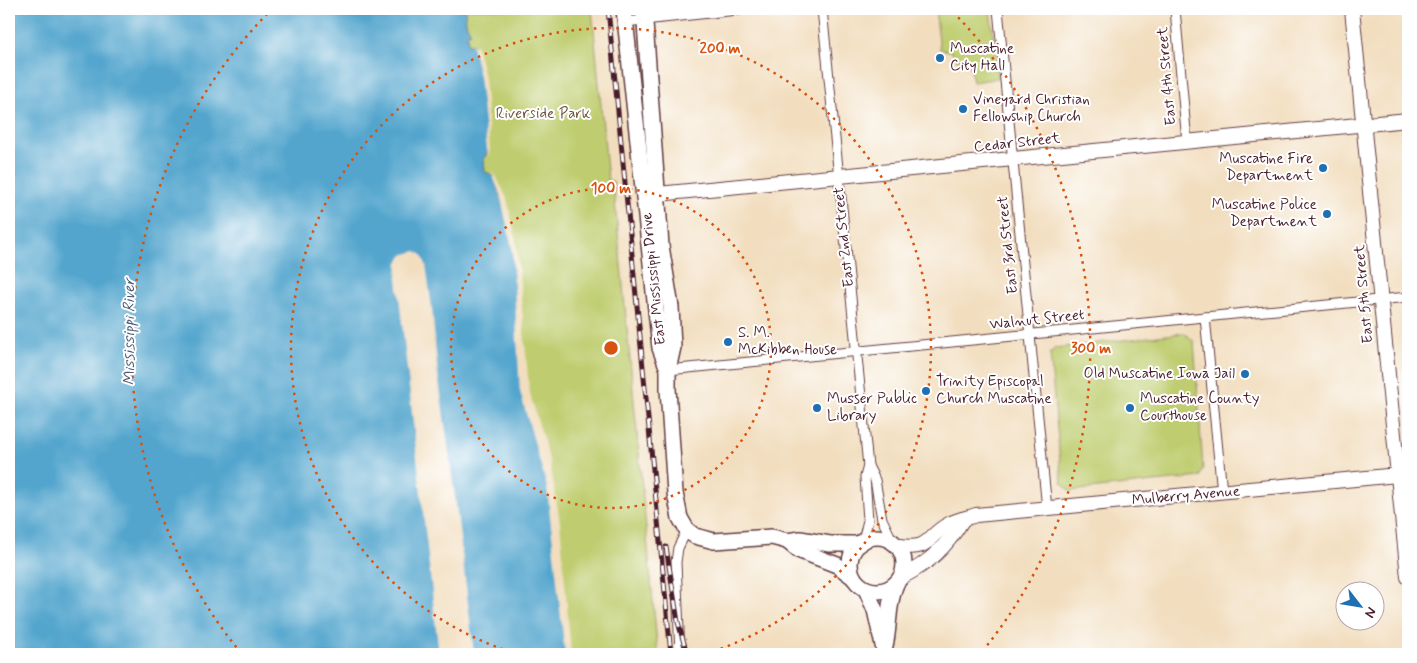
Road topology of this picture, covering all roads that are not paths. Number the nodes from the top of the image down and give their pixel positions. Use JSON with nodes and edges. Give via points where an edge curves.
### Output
{"nodes":[{"id":1,"x":748,"y":9,"type":"edge"},
{"id":2,"x":822,"y":9,"type":"edge"},
{"id":3,"x":998,"y":9,"type":"edge"},
{"id":4,"x":1175,"y":9,"type":"edge"},
{"id":5,"x":1352,"y":9,"type":"edge"},
{"id":6,"x":644,"y":14,"type":"edge"},
{"id":7,"x":625,"y":15,"type":"edge"},
{"id":8,"x":1408,"y":120,"type":"edge"},
{"id":9,"x":1364,"y":125,"type":"junction"},
{"id":10,"x":1186,"y":142,"type":"junction"},
{"id":11,"x":1013,"y":159,"type":"junction"},
{"id":12,"x":838,"y":176,"type":"junction"},
{"id":13,"x":658,"y":194,"type":"junction"},
{"id":14,"x":1408,"y":297,"type":"edge"},
{"id":15,"x":1381,"y":299,"type":"junction"},
{"id":16,"x":1205,"y":317,"type":"junction"},
{"id":17,"x":1030,"y":334,"type":"junction"},
{"id":18,"x":855,"y":351,"type":"junction"},
{"id":19,"x":668,"y":370,"type":"junction"},
{"id":20,"x":868,"y":466,"type":"junction"},
{"id":21,"x":1403,"y":474,"type":"edge"},
{"id":22,"x":1222,"y":492,"type":"junction"},
{"id":23,"x":1047,"y":509,"type":"junction"},
{"id":24,"x":963,"y":519,"type":"junction"},
{"id":25,"x":687,"y":530,"type":"junction"},
{"id":26,"x":787,"y":541,"type":"junction"},
{"id":27,"x":861,"y":543,"type":"junction"},
{"id":28,"x":895,"y":544,"type":"junction"},
{"id":29,"x":854,"y":577,"type":"junction"},
{"id":30,"x":1408,"y":577,"type":"edge"},
{"id":31,"x":898,"y":581,"type":"junction"},
{"id":32,"x":866,"y":589,"type":"junction"},
{"id":33,"x":885,"y":651,"type":"edge"},
{"id":34,"x":680,"y":654,"type":"edge"}],
"edges":[{"from":1,"to":6,"type":"street"},
{"from":2,"to":12,"type":"street","name":"East 2nd Street"},
{"from":3,"to":11,"type":"street","name":"East 3rd Street"},
{"from":4,"to":10,"type":"street","name":"East 4th Street"},
{"from":5,"to":9,"type":"main road","name":"East 5th Street"},
{"from":6,"to":7,"type":"street"},
{"from":6,"to":13,"type":"main road","name":"East Mississippi Drive"},
{"from":7,"to":19,"type":"main road","name":"East Mississippi Drive","via":[[660,348]]},
{"from":8,"to":9,"type":"main road","name":"Cedar Street"},
{"from":9,"to":10,"type":"main road","name":"Cedar Street"},
{"from":9,"to":15,"type":"main road","name":"East 5th Street"},
{"from":10,"to":11,"type":"main road","name":"Cedar Street"},
{"from":11,"to":12,"type":"main road","name":"Cedar Street"},
{"from":11,"to":17,"type":"street","name":"East 3rd Street"},
{"from":12,"to":13,"type":"main road","name":"Cedar Street"},
{"from":12,"to":18,"type":"street","name":"East 2nd Street"},
{"from":13,"to":19,"type":"main road","name":"East Mississippi Drive","via":[[671,307],[673,347]]},
{"from":14,"to":15,"type":"street","name":"Walnut Street"},
{"from":15,"to":16,"type":"street","name":"Walnut Street"},
{"from":15,"to":21,"type":"main road","name":"East 5th Street"},
{"from":16,"to":17,"type":"street","name":"Walnut Street"},
{"from":16,"to":22,"type":"street"},
{"from":17,"to":18,"type":"street","name":"Walnut Street"},
{"from":17,"to":23,"type":"street","name":"East 3rd Street"},
{"from":18,"to":19,"type":"street","name":"Walnut Street"},
{"from":18,"to":20,"type":"street","name":"East 2nd Street"},
{"from":19,"to":25,"type":"main road","name":"East Mississippi Drive","via":[[675,494],[680,518]]},
{"from":20,"to":27,"type":"street","name":"East 2nd Street","via":[[865,477],[868,520]]},
{"from":20,"to":28,"type":"street","name":"East 2nd Street","via":[[875,480],[882,519]]},
{"from":21,"to":22,"type":"main road","name":"Mulberry Avenue"},
{"from":21,"to":30,"type":"main road","name":"East 5th Street"},
{"from":22,"to":23,"type":"main road","name":"Mulberry Avenue"},
{"from":23,"to":24,"type":"main road","name":"Mulberry Avenue"},
{"from":24,"to":28,"type":"main road","name":"Mulberry Avenue","via":[[948,524],[919,547]]},
{"from":24,"to":31,"type":"main road","via":[[929,562]]},
{"from":25,"to":26,"type":"main road","via":[[702,539],[714,541],[772,537]]},
{"from":25,"to":34,"type":"street","via":[[678,548],[676,562]]},
{"from":26,"to":27,"type":"main road"},
{"from":26,"to":29,"type":"main road","via":[[798,550],[837,565]]},
{"from":27,"to":28,"type":"main road","via":[[878,538]]},
{"from":27,"to":29,"type":"main road","via":[[852,554]]},
{"from":28,"to":31,"type":"main road","via":[[904,565]]},
{"from":29,"to":32,"type":"main road"},
{"from":31,"to":32,"type":"main road","via":[[882,591]]},
{"from":31,"to":33,"type":"main road","via":[[889,604]]},
{"from":32,"to":33,"type":"main road"}]}
